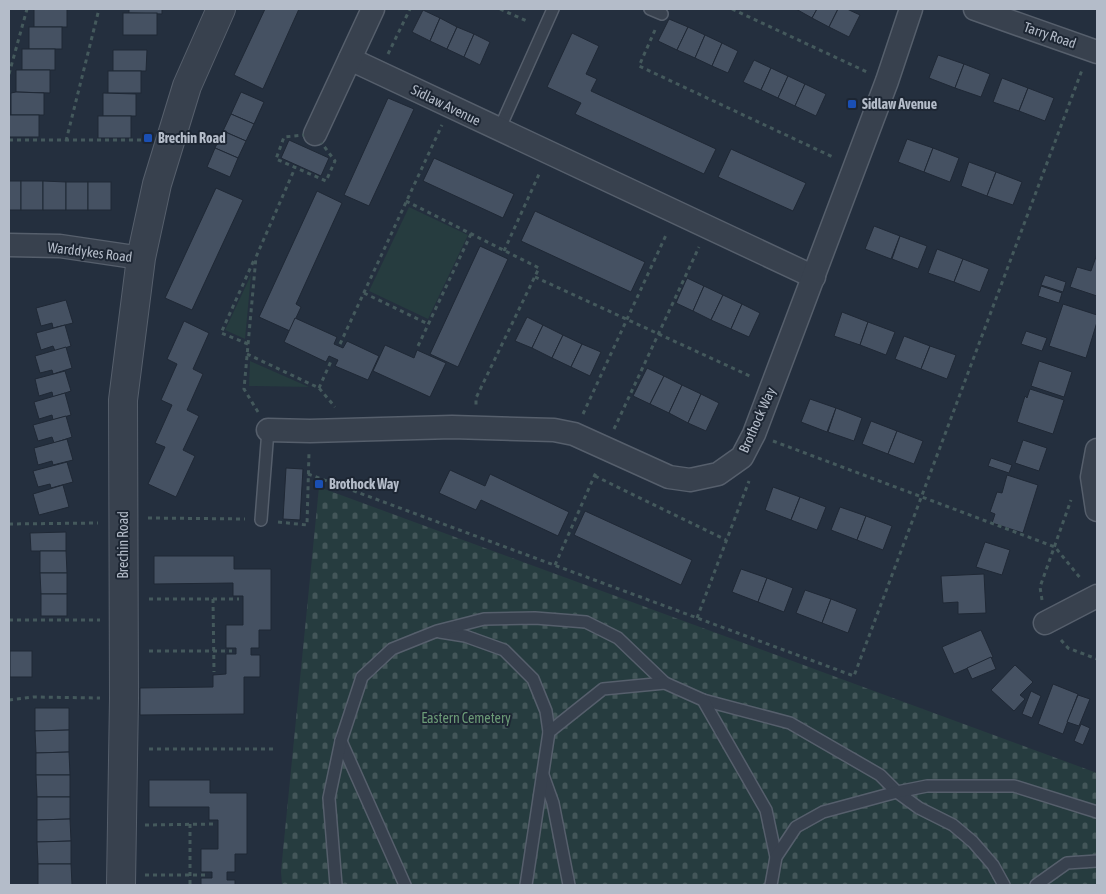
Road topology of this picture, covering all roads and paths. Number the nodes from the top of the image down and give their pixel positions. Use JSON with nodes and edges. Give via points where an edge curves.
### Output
{"nodes":[{"id":1,"x":27,"y":9,"type":"edge"},
{"id":2,"x":99,"y":9,"type":"edge"},
{"id":3,"x":221,"y":9,"type":"edge"},
{"id":4,"x":373,"y":9,"type":"edge"},
{"id":5,"x":410,"y":9,"type":"edge"},
{"id":6,"x":500,"y":9,"type":"edge"},
{"id":7,"x":554,"y":9,"type":"edge"},
{"id":8,"x":650,"y":9,"type":"edge"},
{"id":9,"x":732,"y":9,"type":"edge"},
{"id":10,"x":911,"y":9,"type":"edge"},
{"id":11,"x":975,"y":9,"type":"edge"},
{"id":12,"x":662,"y":14,"type":"joint"},
{"id":13,"x":544,"y":29,"type":"junction"},
{"id":14,"x":1094,"y":50,"type":"edge"},
{"id":15,"x":350,"y":59,"type":"junction"},
{"id":16,"x":379,"y":72,"type":"junction"},
{"id":17,"x":9,"y":74,"type":"edge"},
{"id":18,"x":887,"y":81,"type":"junction"},
{"id":19,"x":450,"y":107,"type":"junction"},
{"id":20,"x":499,"y":130,"type":"junction"},
{"id":21,"x":315,"y":134,"type":"dead end"},
{"id":22,"x":9,"y":140,"type":"edge"},
{"id":23,"x":171,"y":140,"type":"junction"},
{"id":24,"x":66,"y":141,"type":"junction"},
{"id":25,"x":549,"y":153,"type":"junction"},
{"id":26,"x":855,"y":167,"type":"junction"},
{"id":27,"x":295,"y":168,"type":"dead end"},
{"id":28,"x":406,"y":201,"type":"junction"},
{"id":29,"x":677,"y":212,"type":"junction"},
{"id":30,"x":708,"y":227,"type":"junction"},
{"id":31,"x":471,"y":234,"type":"junction"},
{"id":32,"x":9,"y":245,"type":"edge"},
{"id":33,"x":504,"y":251,"type":"junction"},
{"id":34,"x":256,"y":257,"type":"junction"},
{"id":35,"x":140,"y":258,"type":"junction"},
{"id":36,"x":814,"y":277,"type":"junction"},
{"id":37,"x":535,"y":278,"type":"junction"},
{"id":38,"x":364,"y":293,"type":"junction"},
{"id":39,"x":627,"y":320,"type":"junction"},
{"id":40,"x":428,"y":324,"type":"junction"},
{"id":41,"x":658,"y":334,"type":"junction"},
{"id":42,"x":248,"y":344,"type":"junction"},
{"id":43,"x":340,"y":344,"type":"dead end"},
{"id":44,"x":418,"y":346,"type":"dead end"},
{"id":45,"x":247,"y":354,"type":"junction"},
{"id":46,"x":332,"y":359,"type":"dead end"},
{"id":47,"x":773,"y":386,"type":"junction"},
{"id":48,"x":319,"y":388,"type":"junction"},
{"id":49,"x":476,"y":428,"type":"junction"},
{"id":50,"x":268,"y":430,"type":"junction"},
{"id":51,"x":355,"y":430,"type":"junction"},
{"id":52,"x":574,"y":434,"type":"junction"},
{"id":53,"x":754,"y":434,"type":"junction"},
{"id":54,"x":606,"y":449,"type":"junction"},
{"id":55,"x":1097,"y":450,"type":"edge"},
{"id":56,"x":742,"y":457,"type":"junction"},
{"id":57,"x":308,"y":474,"type":"dead end"},
{"id":58,"x":595,"y":476,"type":"junction"},
{"id":59,"x":1074,"y":491,"type":"dead end"},
{"id":60,"x":921,"y":497,"type":"junction"},
{"id":61,"x":1097,"y":510,"type":"edge"},
{"id":62,"x":262,"y":520,"type":"dead end"},
{"id":63,"x":123,"y":523,"type":"junction"},
{"id":64,"x":9,"y":524,"type":"edge"},
{"id":65,"x":726,"y":540,"type":"junction"},
{"id":66,"x":1055,"y":547,"type":"junction"},
{"id":67,"x":554,"y":565,"type":"junction"},
{"id":68,"x":1097,"y":596,"type":"edge"},
{"id":69,"x":213,"y":599,"type":"junction"},
{"id":70,"x":239,"y":599,"type":"dead end"},
{"id":71,"x":123,"y":610,"type":"junction"},
{"id":72,"x":698,"y":618,"type":"junction"},
{"id":73,"x":9,"y":620,"type":"edge"},
{"id":74,"x":1045,"y":623,"type":"junction"},
{"id":75,"x":437,"y":631,"type":"junction"},
{"id":76,"x":124,"y":651,"type":"junction"},
{"id":77,"x":214,"y":651,"type":"junction"},
{"id":78,"x":232,"y":651,"type":"dead end"},
{"id":79,"x":1097,"y":659,"type":"edge"},
{"id":80,"x":214,"y":672,"type":"dead end"},
{"id":81,"x":666,"y":683,"type":"junction"},
{"id":82,"x":124,"y":698,"type":"junction"},
{"id":83,"x":9,"y":700,"type":"edge"},
{"id":84,"x":703,"y":700,"type":"junction"},
{"id":85,"x":549,"y":732,"type":"junction"},
{"id":86,"x":341,"y":741,"type":"junction"},
{"id":87,"x":123,"y":749,"type":"junction"},
{"id":88,"x":277,"y":750,"type":"dead end"},
{"id":89,"x":542,"y":774,"type":"junction"},
{"id":90,"x":897,"y":792,"type":"junction"},
{"id":91,"x":1097,"y":812,"type":"edge"},
{"id":92,"x":190,"y":824,"type":"junction"},
{"id":93,"x":215,"y":824,"type":"dead end"},
{"id":94,"x":122,"y":825,"type":"junction"},
{"id":95,"x":776,"y":856,"type":"junction"},
{"id":96,"x":1097,"y":861,"type":"edge"},
{"id":97,"x":190,"y":875,"type":"junction"},
{"id":98,"x":209,"y":875,"type":"dead end"},
{"id":99,"x":122,"y":880,"type":"edge"},
{"id":100,"x":190,"y":885,"type":"edge"},
{"id":101,"x":336,"y":885,"type":"edge"},
{"id":102,"x":404,"y":885,"type":"edge"},
{"id":103,"x":526,"y":885,"type":"edge"},
{"id":104,"x":569,"y":885,"type":"edge"},
{"id":105,"x":771,"y":885,"type":"edge"},
{"id":106,"x":1004,"y":885,"type":"edge"},
{"id":107,"x":1036,"y":885,"type":"edge"}],
"edges":[{"from":1,"to":17,"type":"path"},
{"from":2,"to":24,"type":"path"},
{"from":3,"to":23,"type":"street","name":"Brechin Road","via":[[187,86]]},
{"from":4,"to":15,"type":"street"},
{"from":5,"to":16,"type":"path"},
{"from":6,"to":13,"type":"path"},
{"from":7,"to":13,"type":"lane"},
{"from":8,"to":12,"type":"lane"},
{"from":9,"to":18,"type":"path"},
{"from":10,"to":18,"type":"street","name":"Brothock Way"},
{"from":11,"to":14,"type":"street","name":"Tarry Road"},
{"from":12,"to":26,"type":"path","via":[[640,66]]},
{"from":13,"to":20,"type":"lane"},
{"from":14,"to":60,"type":"path"},
{"from":15,"to":16,"type":"street","name":"Sidlaw Avenue"},
{"from":15,"to":21,"type":"street"},
{"from":16,"to":19,"type":"street","name":"Sidlaw Avenue"},
{"from":18,"to":26,"type":"street","name":"Brothock Way"},
{"from":19,"to":20,"type":"street","name":"Sidlaw Avenue"},
{"from":19,"to":28,"type":"path"},
{"from":20,"to":25,"type":"street","name":"Sidlaw Avenue"},
{"from":22,"to":24,"type":"path"},
{"from":23,"to":24,"type":"path"},
{"from":23,"to":35,"type":"street","name":"Brechin Road"},
{"from":25,"to":29,"type":"street","name":"Sidlaw Avenue"},
{"from":25,"to":33,"type":"path"},
{"from":26,"to":36,"type":"street","name":"Brothock Way"},
{"from":27,"to":34,"type":"path"},
{"from":28,"to":31,"type":"path"},
{"from":28,"to":38,"type":"path"},
{"from":29,"to":30,"type":"street","name":"Sidlaw Avenue"},
{"from":29,"to":39,"type":"path"},
{"from":30,"to":36,"type":"street","name":"Sidlaw Avenue"},
{"from":30,"to":41,"type":"path"},
{"from":31,"to":33,"type":"path"},
{"from":31,"to":40,"type":"path"},
{"from":32,"to":35,"type":"street","name":"Warddykes Road","via":[[60,246]]},
{"from":33,"to":37,"type":"path","via":[[539,268]]},
{"from":34,"to":42,"type":"path"},
{"from":34,"to":42,"type":"path","via":[[222,333]]},
{"from":35,"to":63,"type":"street","name":"Brechin Road","via":[[123,400]]},
{"from":36,"to":47,"type":"street","name":"Brothock Way"},
{"from":37,"to":39,"type":"path"},
{"from":37,"to":49,"type":"path","via":[[476,398]]},
{"from":38,"to":40,"type":"path"},
{"from":38,"to":43,"type":"path"},
{"from":39,"to":41,"type":"path"},
{"from":39,"to":52,"type":"path"},
{"from":40,"to":44,"type":"path"},
{"from":41,"to":47,"type":"path"},
{"from":41,"to":54,"type":"path"},
{"from":42,"to":45,"type":"path"},
{"from":45,"to":48,"type":"path"},
{"from":45,"to":50,"type":"path","via":[[244,389]]},
{"from":46,"to":48,"type":"path"},
{"from":47,"to":53,"type":"street","name":"Brothock Way"},
{"from":48,"to":51,"type":"path"},
{"from":49,"to":51,"type":"street","name":"Brothock Way"},
{"from":49,"to":52,"type":"street","name":"Brothock Way","via":[[554,430]]},
{"from":50,"to":51,"type":"street","name":"Brothock Way"},
{"from":50,"to":62,"type":"lane"},
{"from":52,"to":54,"type":"street","name":"Brothock Way"},
{"from":53,"to":56,"type":"street","name":"Brothock Way"},
{"from":53,"to":60,"type":"path"},
{"from":54,"to":56,"type":"street","name":"Brothock Way","via":[[669,478],[690,480],[718,474]]},
{"from":54,"to":58,"type":"path"},
{"from":55,"to":61,"type":"street","via":[[1092,478]]},
{"from":56,"to":65,"type":"path","via":[[750,477]]},
{"from":57,"to":67,"type":"path"},
{"from":58,"to":65,"type":"path"},
{"from":58,"to":67,"type":"path"},
{"from":59,"to":66,"type":"path"},
{"from":60,"to":66,"type":"path"},
{"from":60,"to":72,"type":"path","via":[[854,676]]},
{"from":63,"to":64,"type":"path"},
{"from":63,"to":71,"type":"street","name":"Brechin Road"},
{"from":65,"to":72,"type":"path"},
{"from":66,"to":68,"type":"path"},
{"from":66,"to":74,"type":"path","via":[[1040,587]]},
{"from":67,"to":72,"type":"path"},
{"from":68,"to":74,"type":"street"},
{"from":69,"to":70,"type":"path"},
{"from":69,"to":71,"type":"path"},
{"from":69,"to":77,"type":"path"},
{"from":71,"to":73,"type":"path"},
{"from":71,"to":76,"type":"street","name":"Brechin Road"},
{"from":74,"to":79,"type":"path","via":[[1068,648]]},
{"from":75,"to":81,"type":"lane","via":[[484,619],[586,622],[618,638]]},
{"from":75,"to":85,"type":"lane","via":[[465,636],[504,650],[533,679],[546,711]]},
{"from":75,"to":86,"type":"lane","via":[[392,649],[362,678]]},
{"from":76,"to":77,"type":"path"},
{"from":76,"to":82,"type":"street","name":"Brechin Road"},
{"from":77,"to":78,"type":"path"},
{"from":77,"to":80,"type":"path"},
{"from":81,"to":84,"type":"lane"},
{"from":81,"to":85,"type":"lane","via":[[603,689]]},
{"from":82,"to":83,"type":"path","via":[[33,697]]},
{"from":82,"to":87,"type":"street","name":"Brechin Road"},
{"from":84,"to":90,"type":"lane","via":[[790,723],[880,774]]},
{"from":84,"to":95,"type":"lane","via":[[766,810]]},
{"from":85,"to":89,"type":"lane"},
{"from":86,"to":101,"type":"lane","via":[[329,798]]},
{"from":86,"to":102,"type":"lane"},
{"from":87,"to":88,"type":"path"},
{"from":87,"to":94,"type":"street","name":"Brechin Road"},
{"from":89,"to":103,"type":"lane"},
{"from":89,"to":104,"type":"lane","via":[[553,803]]},
{"from":90,"to":91,"type":"lane","via":[[927,786],[1014,786]]},
{"from":90,"to":95,"type":"lane","via":[[823,812],[796,828]]},
{"from":90,"to":106,"type":"lane","via":[[919,808],[953,825],[973,842],[993,865]]},
{"from":92,"to":93,"type":"path"},
{"from":92,"to":94,"type":"path"},
{"from":92,"to":97,"type":"path"},
{"from":94,"to":99,"type":"street","name":"Brechin Road"},
{"from":95,"to":105,"type":"lane"},
{"from":96,"to":107,"type":"lane","via":[[1067,863]]},
{"from":97,"to":98,"type":"path"},
{"from":97,"to":99,"type":"path"},
{"from":97,"to":100,"type":"path"}]}
